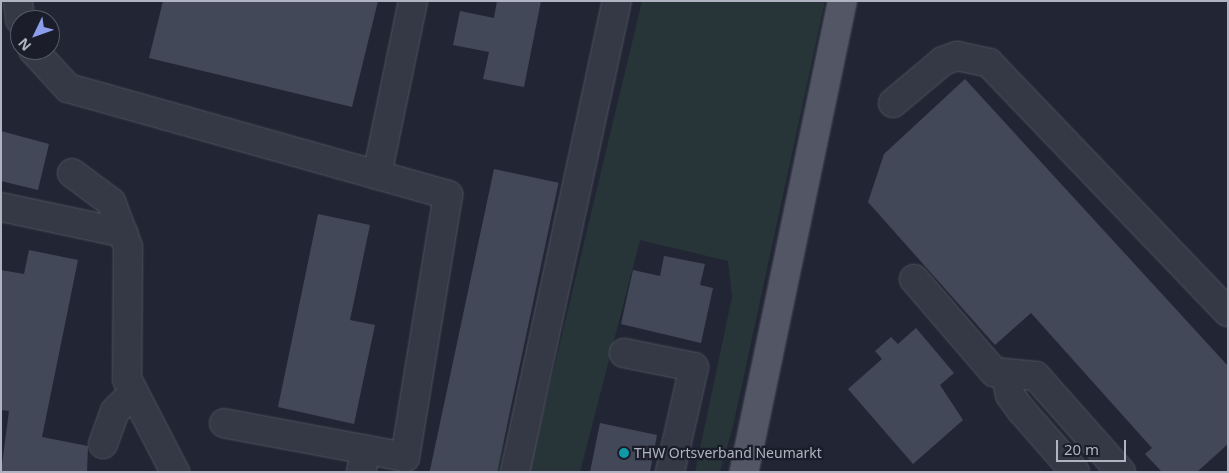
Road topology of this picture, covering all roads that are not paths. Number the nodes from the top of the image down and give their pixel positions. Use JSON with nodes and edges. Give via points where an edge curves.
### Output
{"nodes":[{"id":1,"x":413,"y":1,"type":"edge"},
{"id":2,"x":616,"y":1,"type":"edge"},
{"id":3,"x":842,"y":1,"type":"edge"},
{"id":4,"x":42,"y":60,"type":"edge"},
{"id":5,"x":893,"y":103,"type":"dead end"},
{"id":6,"x":72,"y":173,"type":"dead end"},
{"id":7,"x":377,"y":175,"type":"junction"},
{"id":8,"x":1,"y":207,"type":"edge"},
{"id":9,"x":122,"y":233,"type":"junction"},
{"id":10,"x":914,"y":279,"type":"dead end"},
{"id":11,"x":1228,"y":312,"type":"edge"},
{"id":12,"x":624,"y":353,"type":"dead end"},
{"id":13,"x":1006,"y":376,"type":"junction"},
{"id":14,"x":132,"y":394,"type":"junction"},
{"id":15,"x":224,"y":423,"type":"dead end"},
{"id":16,"x":103,"y":444,"type":"dead end"},
{"id":17,"x":364,"y":461,"type":"edge"},
{"id":18,"x":404,"y":464,"type":"edge"},
{"id":19,"x":175,"y":472,"type":"edge"},
{"id":20,"x":516,"y":472,"type":"edge"},
{"id":21,"x":670,"y":472,"type":"edge"},
{"id":22,"x":744,"y":472,"type":"edge"},
{"id":23,"x":1075,"y":472,"type":"edge"},
{"id":24,"x":1121,"y":472,"type":"edge"}],
"edges":[{"from":1,"to":7,"type":"street"},
{"from":2,"to":20,"type":"street"},
{"from":3,"to":22,"type":"main road"},
{"from":4,"to":7,"type":"street","via":[[68,88]]},
{"from":5,"to":11,"type":"street","via":[[943,60],[957,56],[989,63]]},
{"from":6,"to":9,"type":"street","via":[[111,202]]},
{"from":7,"to":18,"type":"street","via":[[448,195]]},
{"from":8,"to":9,"type":"street"},
{"from":9,"to":14,"type":"street","via":[[128,247],[125,351]]},
{"from":10,"to":13,"type":"street","via":[[994,372]]},
{"from":12,"to":21,"type":"street","via":[[694,367]]},
{"from":13,"to":23,"type":"street","via":[[1010,394],[1021,410]]},
{"from":13,"to":24,"type":"street","via":[[1036,376]]},
{"from":14,"to":16,"type":"street","via":[[115,410]]},
{"from":14,"to":19,"type":"street"},
{"from":15,"to":17,"type":"street"},
{"from":17,"to":18,"type":"street"}]}
